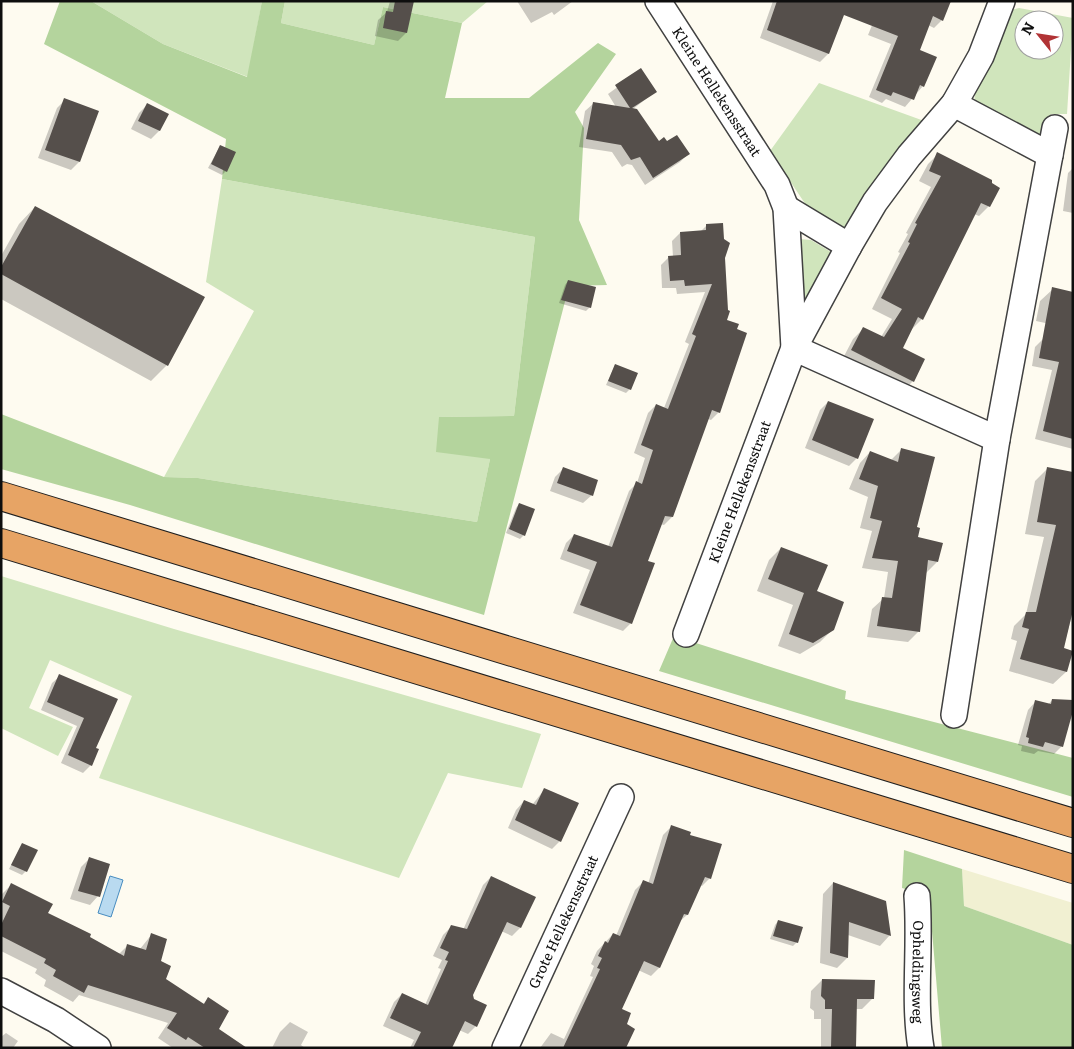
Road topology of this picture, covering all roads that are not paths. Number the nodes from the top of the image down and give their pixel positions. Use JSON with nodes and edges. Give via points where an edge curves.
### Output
{"nodes":[{"id":1,"x":658,"y":1,"type":"edge"},
{"id":2,"x":1002,"y":1,"type":"edge"},
{"id":3,"x":954,"y":104,"type":"junction"},
{"id":4,"x":1055,"y":128,"type":"dead end"},
{"id":5,"x":1050,"y":155,"type":"junction"},
{"id":6,"x":786,"y":208,"type":"junction"},
{"id":7,"x":849,"y":246,"type":"junction"},
{"id":8,"x":794,"y":348,"type":"junction"},
{"id":9,"x":997,"y":439,"type":"junction"},
{"id":10,"x":1,"y":496,"type":"edge"},
{"id":11,"x":1,"y":543,"type":"edge"},
{"id":12,"x":686,"y":634,"type":"dead end"},
{"id":13,"x":954,"y":714,"type":"dead end"},
{"id":14,"x":621,"y":797,"type":"dead end"},
{"id":15,"x":1073,"y":823,"type":"edge"},
{"id":16,"x":1073,"y":869,"type":"edge"},
{"id":17,"x":917,"y":896,"type":"dead end"},
{"id":18,"x":1,"y":991,"type":"edge"},
{"id":19,"x":98,"y":1048,"type":"edge"},
{"id":20,"x":505,"y":1048,"type":"edge"},
{"id":21,"x":921,"y":1048,"type":"edge"}],
"edges":[{"from":1,"to":6,"type":"street","name":"Kleine Hellekensstraat","via":[[777,185]]},
{"from":2,"to":3,"type":"street","name":"Kleine Hellekensstraat","via":[[981,56]]},
{"from":3,"to":5,"type":"street"},
{"from":3,"to":7,"type":"street","name":"Kleine Hellekensstraat","via":[[909,156],[875,202]]},
{"from":4,"to":5,"type":"street"},
{"from":5,"to":9,"type":"street"},
{"from":6,"to":7,"type":"street"},
{"from":6,"to":8,"type":"street","name":"Kleine Hellekensstraat"},
{"from":7,"to":8,"type":"street","name":"Kleine Hellekensstraat"},
{"from":8,"to":9,"type":"street"},
{"from":8,"to":12,"type":"street","name":"Kleine Hellekensstraat"},
{"from":9,"to":13,"type":"street"},
{"from":10,"to":15,"type":"highway"},
{"from":11,"to":16,"type":"highway"},
{"from":14,"to":20,"type":"street","name":"Grote Hellekensstraat"},
{"from":17,"to":21,"type":"street","name":"Opheldingsweg"},
{"from":18,"to":19,"type":"street","via":[[56,1020]]}]}
